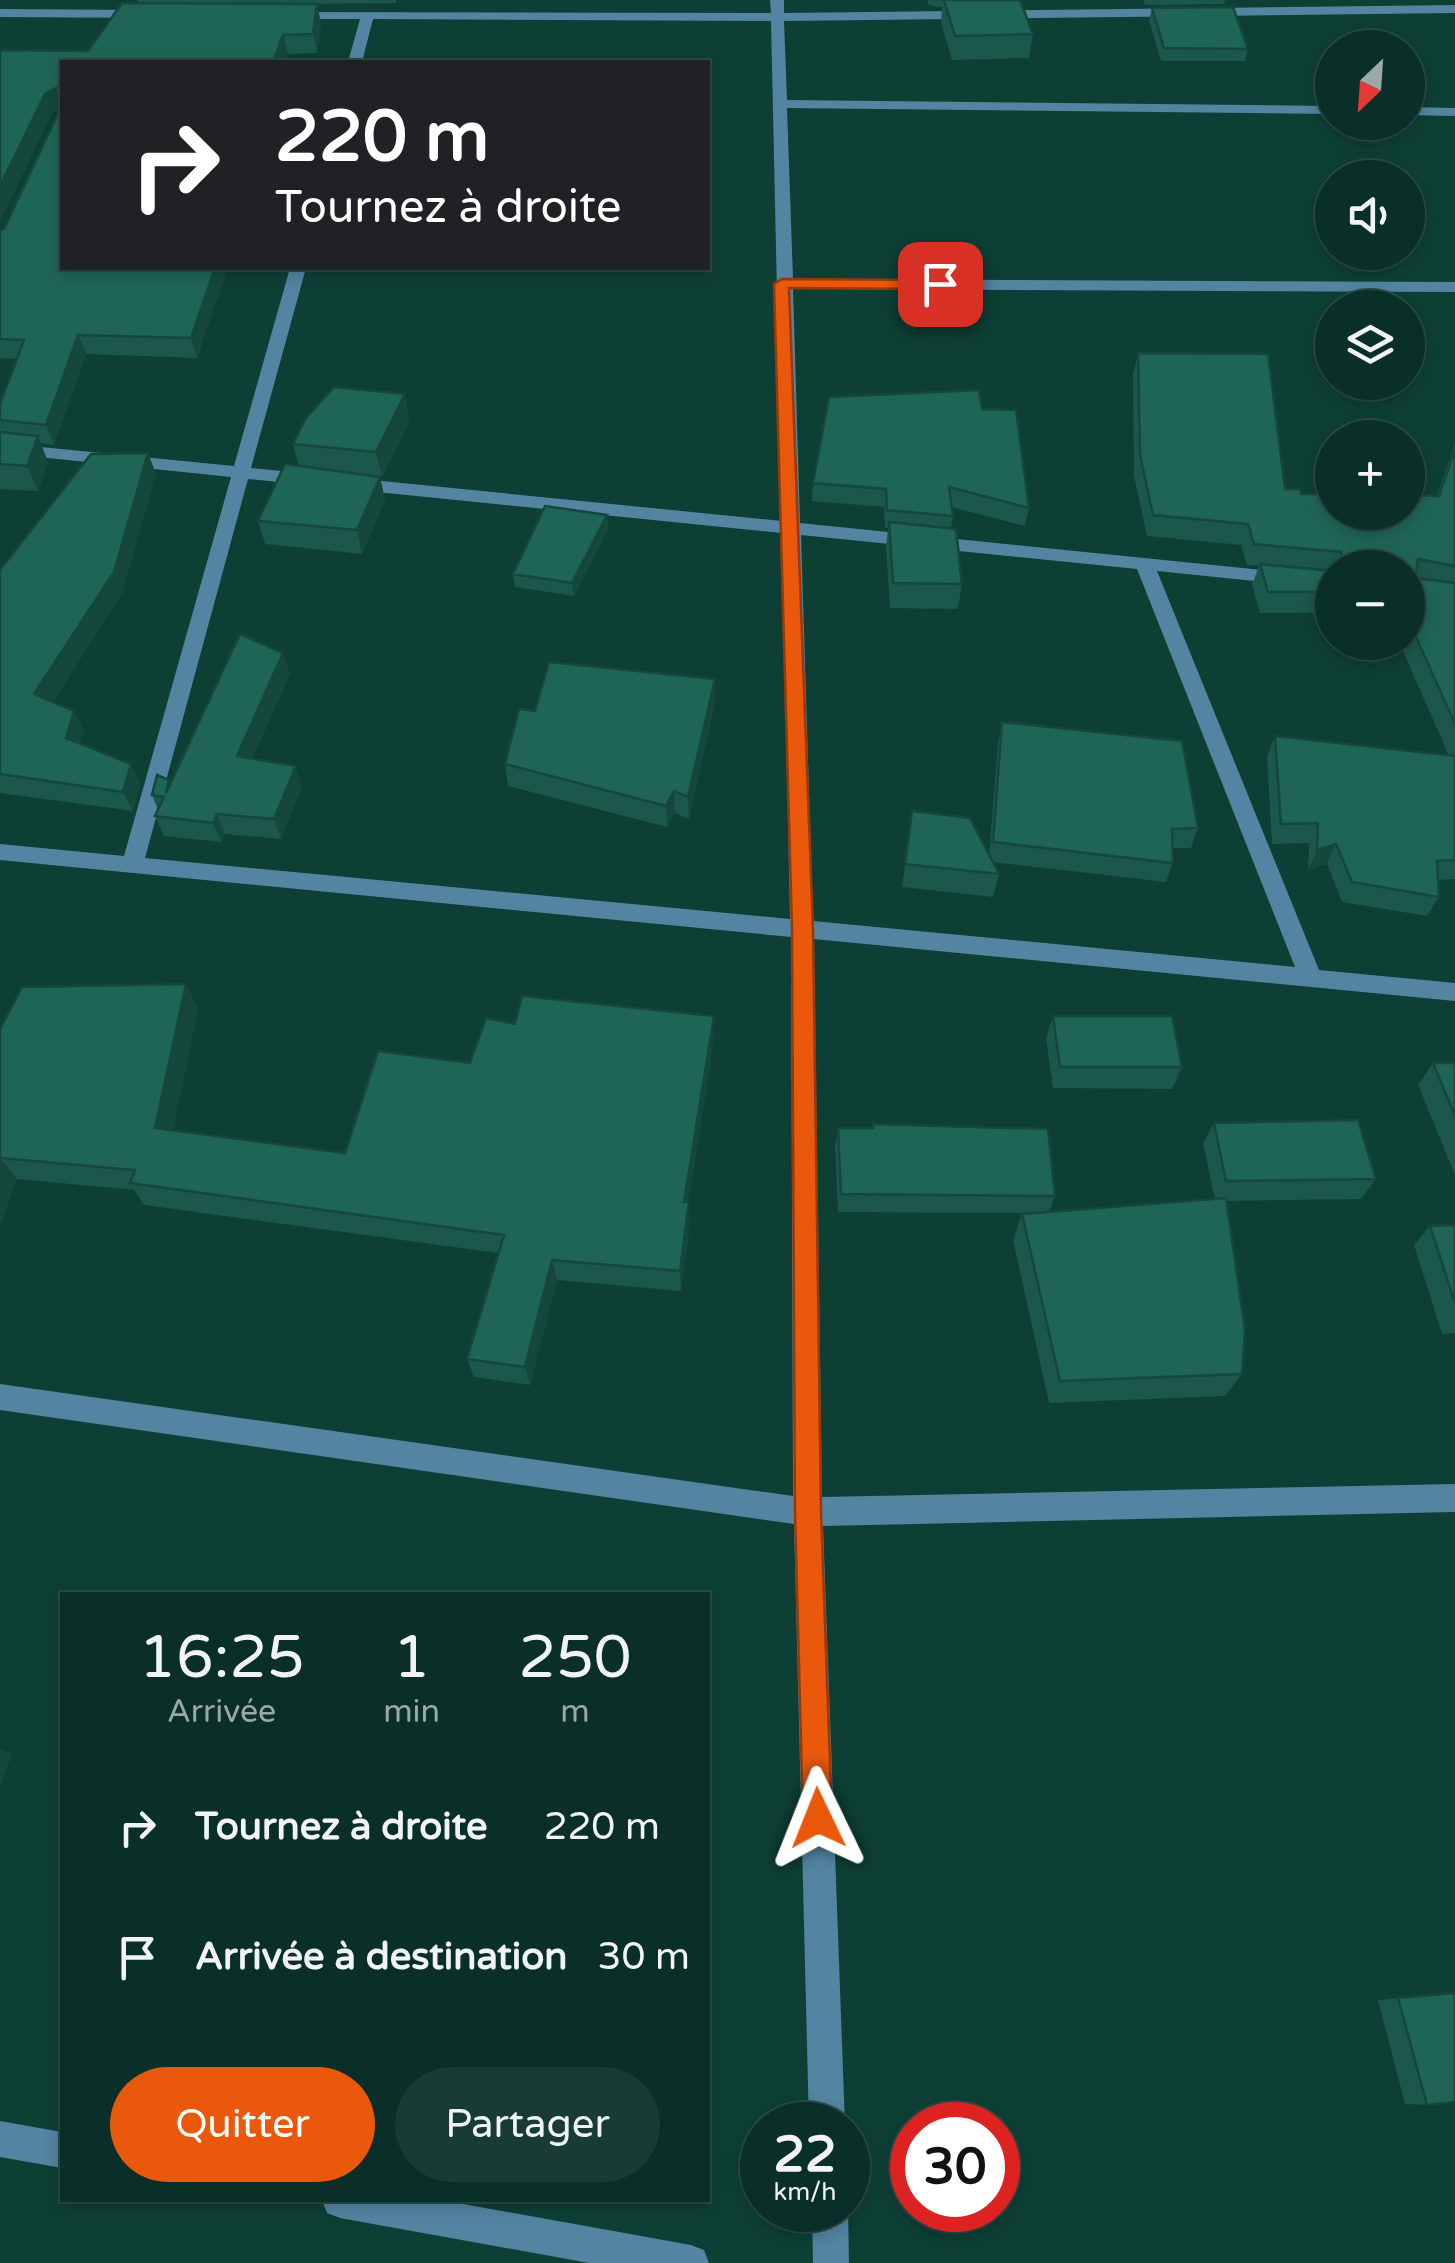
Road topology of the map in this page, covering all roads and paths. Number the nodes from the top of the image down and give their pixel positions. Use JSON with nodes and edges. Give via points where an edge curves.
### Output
{"nodes":[{"id":1,"x":114,"y":7,"type":"edge"},
{"id":2,"x":777,"y":9,"type":"edge"},
{"id":3,"x":1455,"y":9,"type":"edge"},
{"id":4,"x":0,"y":13,"type":"edge"},
{"id":5,"x":170,"y":14,"type":"edge"},
{"id":6,"x":269,"y":14,"type":"edge"},
{"id":7,"x":368,"y":15,"type":"junction"},
{"id":8,"x":103,"y":30,"type":"edge"},
{"id":9,"x":356,"y":60,"type":"edge"},
{"id":10,"x":780,"y":104,"type":"junction"},
{"id":11,"x":1315,"y":110,"type":"edge"},
{"id":12,"x":1425,"y":111,"type":"edge"},
{"id":13,"x":1455,"y":112,"type":"edge"},
{"id":14,"x":297,"y":270,"type":"edge"},
{"id":15,"x":782,"y":284,"type":"junction"},
{"id":16,"x":1455,"y":287,"type":"edge"},
{"id":17,"x":0,"y":448,"type":"edge"},
{"id":18,"x":240,"y":473,"type":"junction"},
{"id":19,"x":791,"y":529,"type":"junction"},
{"id":20,"x":1144,"y":564,"type":"junction"},
{"id":21,"x":1315,"y":581,"type":"edge"},
{"id":22,"x":0,"y":852,"type":"edge"},
{"id":23,"x":132,"y":865,"type":"junction"},
{"id":24,"x":802,"y":929,"type":"junction"},
{"id":25,"x":1312,"y":980,"type":"junction"},
{"id":26,"x":1455,"y":992,"type":"edge"},
{"id":27,"x":0,"y":1397,"type":"edge"},
{"id":28,"x":1455,"y":1498,"type":"edge"},
{"id":29,"x":808,"y":1512,"type":"junction"},
{"id":30,"x":826,"y":2102,"type":"edge"},
{"id":31,"x":0,"y":2139,"type":"edge"},
{"id":32,"x":60,"y":2150,"type":"edge"},
{"id":33,"x":351,"y":2202,"type":"edge"},
{"id":34,"x":830,"y":2232,"type":"edge"},
{"id":35,"x":691,"y":2263,"type":"edge"},
{"id":36,"x":831,"y":2263,"type":"edge"}],
"edges":[{"from":1,"to":4,"type":"street"},
{"from":1,"to":5,"type":"street"},
{"from":1,"to":8,"type":"street"},
{"from":2,"to":3,"type":"street"},
{"from":2,"to":7,"type":"street"},
{"from":2,"to":10,"type":"street"},
{"from":6,"to":7,"type":"street"},
{"from":7,"to":9,"type":"street"},
{"from":10,"to":11,"type":"street"},
{"from":10,"to":15,"type":"street"},
{"from":12,"to":13,"type":"street"},
{"from":14,"to":18,"type":"street"},
{"from":15,"to":16,"type":"street"},
{"from":15,"to":19,"type":"street"},
{"from":17,"to":18,"type":"street"},
{"from":18,"to":19,"type":"street"},
{"from":18,"to":23,"type":"street"},
{"from":19,"to":20,"type":"street"},
{"from":19,"to":24,"type":"street"},
{"from":20,"to":21,"type":"street"},
{"from":20,"to":25,"type":"street"},
{"from":22,"to":23,"type":"street"},
{"from":23,"to":24,"type":"street"},
{"from":24,"to":25,"type":"street"},
{"from":24,"to":29,"type":"street"},
{"from":25,"to":26,"type":"street"},
{"from":27,"to":29,"type":"street"},
{"from":28,"to":29,"type":"street"},
{"from":29,"to":30,"type":"street"},
{"from":31,"to":32,"type":"street"},
{"from":33,"to":35,"type":"street"},
{"from":34,"to":36,"type":"street"}]}
